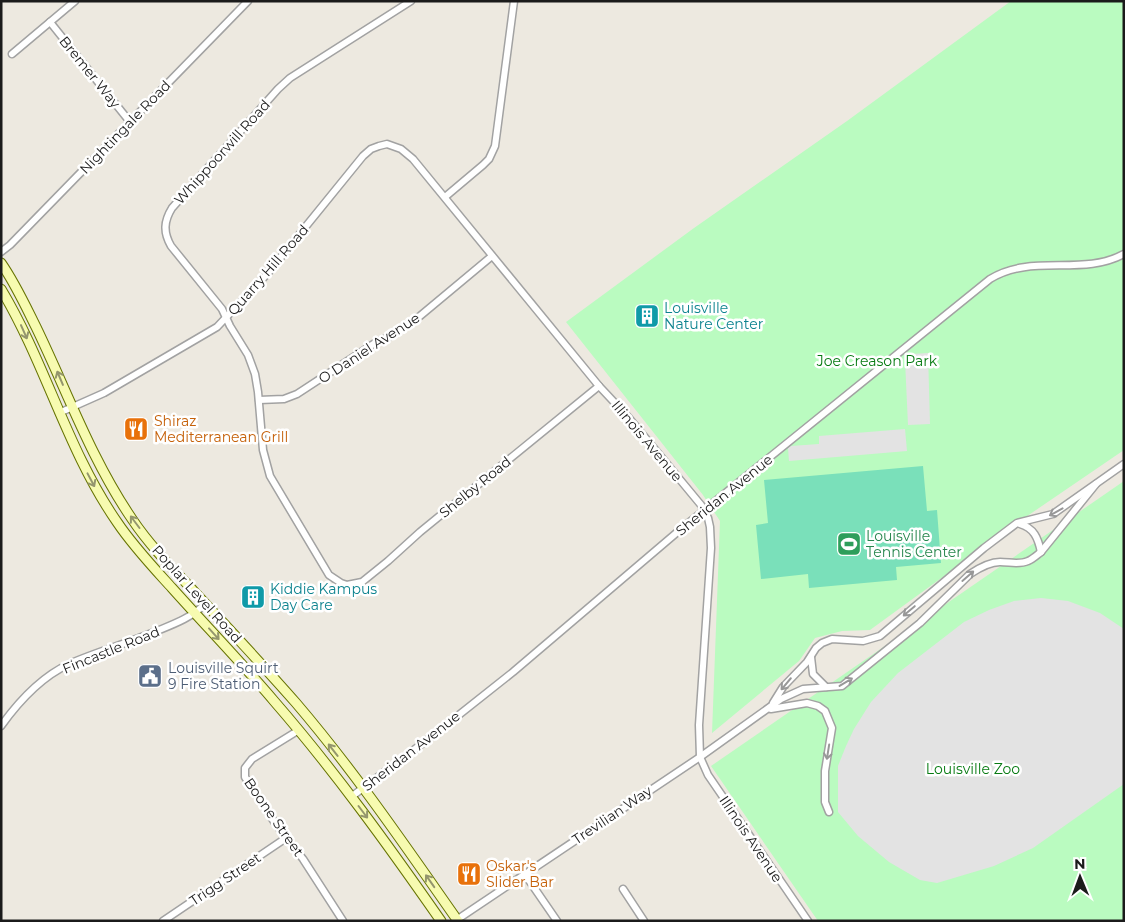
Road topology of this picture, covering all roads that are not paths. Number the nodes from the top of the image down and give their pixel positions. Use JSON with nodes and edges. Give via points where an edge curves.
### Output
{"nodes":[{"id":1,"x":75,"y":1,"type":"edge"},
{"id":2,"x":248,"y":1,"type":"edge"},
{"id":3,"x":411,"y":1,"type":"edge"},
{"id":4,"x":514,"y":1,"type":"edge"},
{"id":5,"x":50,"y":22,"type":"junction"},
{"id":6,"x":12,"y":54,"type":"dead end"},
{"id":7,"x":130,"y":122,"type":"junction"},
{"id":8,"x":445,"y":198,"type":"junction"},
{"id":9,"x":1,"y":252,"type":"edge"},
{"id":10,"x":1124,"y":254,"type":"edge"},
{"id":11,"x":492,"y":256,"type":"junction"},
{"id":12,"x":1,"y":263,"type":"edge"},
{"id":13,"x":1,"y":289,"type":"edge"},
{"id":14,"x":226,"y":318,"type":"junction"},
{"id":15,"x":600,"y":386,"type":"junction"},
{"id":16,"x":259,"y":400,"type":"junction"},
{"id":17,"x":72,"y":408,"type":"junction"},
{"id":18,"x":59,"y":413,"type":"junction"},
{"id":19,"x":1124,"y":464,"type":"edge"},
{"id":20,"x":1096,"y":484,"type":"junction"},
{"id":21,"x":704,"y":511,"type":"junction"},
{"id":22,"x":1017,"y":523,"type":"junction"},
{"id":23,"x":1041,"y":552,"type":"junction"},
{"id":24,"x":350,"y":585,"type":"joint"},
{"id":25,"x":206,"y":604,"type":"junction"},
{"id":26,"x":195,"y":614,"type":"junction"},
{"id":27,"x":811,"y":656,"type":"junction"},
{"id":28,"x":826,"y":687,"type":"junction"},
{"id":29,"x":770,"y":709,"type":"junction"},
{"id":30,"x":1,"y":726,"type":"edge"},
{"id":31,"x":299,"y":730,"type":"junction"},
{"id":32,"x":700,"y":757,"type":"junction"},
{"id":33,"x":363,"y":788,"type":"junction"},
{"id":34,"x":351,"y":797,"type":"junction"},
{"id":35,"x":829,"y":812,"type":"dead end"},
{"id":36,"x":286,"y":838,"type":"junction"},
{"id":37,"x":524,"y":873,"type":"junction"},
{"id":38,"x":623,"y":889,"type":"dead end"},
{"id":39,"x":456,"y":920,"type":"edge"},
{"id":40,"x":163,"y":921,"type":"edge"},
{"id":41,"x":343,"y":921,"type":"edge"},
{"id":42,"x":441,"y":921,"type":"edge"},
{"id":43,"x":557,"y":921,"type":"edge"},
{"id":44,"x":644,"y":921,"type":"edge"},
{"id":45,"x":808,"y":921,"type":"edge"}],
"edges":[{"from":1,"to":5,"type":"street"},
{"from":2,"to":7,"type":"street","name":"Nightingale Road"},
{"from":3,"to":14,"type":"street","name":"Whippoorwill Road","via":[[290,78],[166,217],[164,226],[171,246]]},
{"from":4,"to":8,"type":"street","via":[[495,146],[489,159]]},
{"from":5,"to":6,"type":"street"},
{"from":5,"to":7,"type":"street","name":"Bremer Way"},
{"from":7,"to":9,"type":"street","name":"Nightingale Road"},
{"from":8,"to":11,"type":"street","name":"Illinois Avenue"},
{"from":8,"to":14,"type":"street","name":"Quarry Hill Road","via":[[401,148],[387,144],[371,149],[268,273]]},
{"from":10,"to":21,"type":"street","name":"Sheridan Avenue","via":[[1098,264],[1037,265],[997,275]]},
{"from":11,"to":15,"type":"street","name":"Illinois Avenue"},
{"from":11,"to":16,"type":"street","name":"O Daniel Avenue","via":[[420,316],[297,394]]},
{"from":17,"to":12,"type":"main road","name":"Poplar Level Road","one_way":true,"via":[[20,293]]},
{"from":13,"to":18,"type":"main road","name":"Poplar Level Road","one_way":true},
{"from":14,"to":16,"type":"street","name":"Whippoorwill Road","via":[[248,355]]},
{"from":14,"to":17,"type":"street","name":"Quarry Hill Road","via":[[204,336]]},
{"from":15,"to":21,"type":"street","name":"Illinois Avenue"},
{"from":15,"to":24,"type":"street","name":"Shelby Road","via":[[362,582]]},
{"from":16,"to":24,"type":"street","name":"Whippoorwill Road","via":[[263,450],[270,476],[329,575],[341,584]]},
{"from":17,"to":18,"type":"street","name":"Quarry Hill Road"},
{"from":25,"to":17,"type":"main road","name":"Poplar Level Road","one_way":true,"via":[[133,521],[101,469]]},
{"from":18,"to":26,"type":"main road","name":"Poplar Level Road","one_way":true,"via":[[106,506],[141,554]]},
{"from":19,"to":20,"type":"street","name":"Trevilian Way"},
{"from":20,"to":22,"type":"street","name":"Trevilian Way","one_way":true,"via":[[1053,514]]},
{"from":20,"to":23,"type":"street","name":"Trevilian Way"},
{"from":21,"to":32,"type":"street","name":"Illinois Avenue","via":[[710,528],[711,548],[699,725]]},
{"from":21,"to":33,"type":"street","name":"Sheridan Avenue","via":[[513,672]]},
{"from":22,"to":23,"type":"street","via":[[1029,527],[1038,538]]},
{"from":22,"to":27,"type":"street","name":"Trevilian Way","one_way":true,"via":[[880,636],[863,642],[832,639],[816,648]]},
{"from":28,"to":23,"type":"street","name":"Trevilian Way","one_way":true,"via":[[842,686],[850,681],[979,568],[1000,562],[1023,563]]},
{"from":25,"to":26,"type":"street","name":"Fincastle Road"},
{"from":33,"to":25,"type":"main road","name":"Poplar Level Road","one_way":true,"via":[[297,704]]},
{"from":26,"to":30,"type":"street","name":"Fincastle Road","via":[[68,665],[30,692]]},
{"from":26,"to":31,"type":"main road","name":"Poplar Level Road","one_way":true},
{"from":27,"to":28,"type":"street","via":[[813,674]]},
{"from":27,"to":29,"type":"street","name":"Trevilian Way","one_way":true,"via":[[784,686]]},
{"from":28,"to":29,"type":"street","name":"Trevilian Way","via":[[792,693]]},
{"from":29,"to":32,"type":"street","name":"Trevilian Way"},
{"from":29,"to":35,"type":"street","one_way":true,"via":[[807,703],[825,712],[832,728],[825,771],[825,802]]},
{"from":31,"to":34,"type":"main road","name":"Poplar Level Road"},
{"from":31,"to":36,"type":"street","name":"Boone Street","via":[[252,759],[244,773],[246,781]]},
{"from":32,"to":37,"type":"street","name":"Trevilian Way"},
{"from":32,"to":45,"type":"street","name":"Illinois Avenue","via":[[708,775]]},
{"from":33,"to":34,"type":"street","name":"Sheridan Avenue"},
{"from":39,"to":33,"type":"main road","name":"Poplar Level Road","one_way":true},
{"from":34,"to":42,"type":"main road","name":"Poplar Level Road","one_way":true},
{"from":36,"to":40,"type":"street","name":"Trigg Street"},
{"from":36,"to":41,"type":"street","name":"Boone Street"},
{"from":37,"to":39,"type":"street","name":"Trevilian Way"},
{"from":37,"to":43,"type":"street"},
{"from":38,"to":44,"type":"street"}]}
